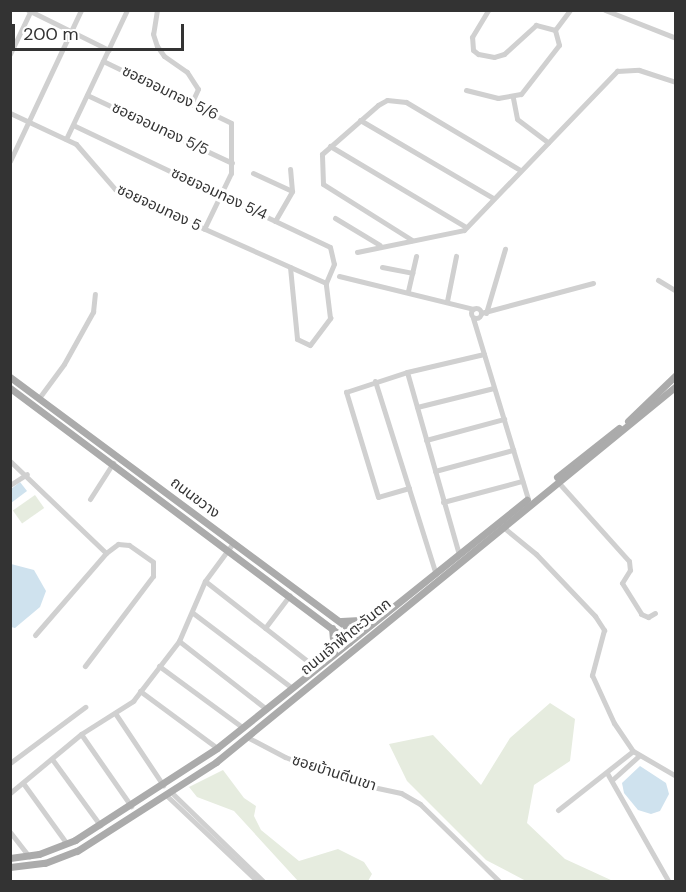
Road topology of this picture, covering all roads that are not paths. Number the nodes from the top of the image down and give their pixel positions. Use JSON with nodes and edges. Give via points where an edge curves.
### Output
{"nodes":[{"id":1,"x":81,"y":10,"type":"edge"},
{"id":2,"x":135,"y":10,"type":"edge"},
{"id":3,"x":157,"y":10,"type":"edge"},
{"id":4,"x":488,"y":10,"type":"edge"},
{"id":5,"x":570,"y":10,"type":"edge"},
{"id":6,"x":605,"y":10,"type":"edge"},
{"id":7,"x":30,"y":11,"type":"edge"},
{"id":8,"x":126,"y":13,"type":"edge"},
{"id":9,"x":555,"y":30,"type":"junction"},
{"id":10,"x":71,"y":32,"type":"junction"},
{"id":11,"x":675,"y":38,"type":"edge"},
{"id":12,"x":109,"y":50,"type":"junction"},
{"id":13,"x":10,"y":54,"type":"edge"},
{"id":14,"x":103,"y":61,"type":"junction"},
{"id":15,"x":675,"y":82,"type":"edge"},
{"id":16,"x":466,"y":90,"type":"dead end"},
{"id":17,"x":87,"y":95,"type":"junction"},
{"id":18,"x":513,"y":98,"type":"junction"},
{"id":19,"x":191,"y":104,"type":"junction"},
{"id":20,"x":10,"y":113,"type":"edge"},
{"id":21,"x":360,"y":120,"type":"junction"},
{"id":22,"x":28,"y":121,"type":"junction"},
{"id":23,"x":73,"y":125,"type":"junction"},
{"id":24,"x":66,"y":139,"type":"junction"},
{"id":25,"x":548,"y":142,"type":"junction"},
{"id":26,"x":330,"y":146,"type":"junction"},
{"id":27,"x":10,"y":161,"type":"edge"},
{"id":28,"x":232,"y":163,"type":"junction"},
{"id":29,"x":290,"y":169,"type":"dead end"},
{"id":30,"x":520,"y":170,"type":"junction"},
{"id":31,"x":253,"y":173,"type":"dead end"},
{"id":32,"x":292,"y":191,"type":"junction"},
{"id":33,"x":222,"y":196,"type":"junction"},
{"id":34,"x":493,"y":198,"type":"junction"},
{"id":35,"x":335,"y":218,"type":"dead end"},
{"id":36,"x":275,"y":221,"type":"junction"},
{"id":37,"x":466,"y":227,"type":"junction"},
{"id":38,"x":204,"y":229,"type":"junction"},
{"id":39,"x":412,"y":240,"type":"junction"},
{"id":40,"x":380,"y":245,"type":"junction"},
{"id":41,"x":505,"y":249,"type":"dead end"},
{"id":42,"x":357,"y":252,"type":"dead end"},
{"id":43,"x":416,"y":256,"type":"dead end"},
{"id":44,"x":456,"y":256,"type":"dead end"},
{"id":45,"x":290,"y":267,"type":"junction"},
{"id":46,"x":382,"y":267,"type":"dead end"},
{"id":47,"x":412,"y":273,"type":"junction"},
{"id":48,"x":339,"y":276,"type":"dead end"},
{"id":49,"x":658,"y":280,"type":"dead end"},
{"id":50,"x":593,"y":283,"type":"dead end"},
{"id":51,"x":326,"y":284,"type":"junction"},
{"id":52,"x":408,"y":291,"type":"junction"},
{"id":53,"x":675,"y":291,"type":"edge"},
{"id":54,"x":95,"y":294,"type":"dead end"},
{"id":55,"x":447,"y":301,"type":"junction"},
{"id":56,"x":473,"y":309,"type":"junction"},
{"id":57,"x":483,"y":313,"type":"junction"},
{"id":58,"x":473,"y":318,"type":"junction"},
{"id":59,"x":484,"y":354,"type":"junction"},
{"id":60,"x":407,"y":372,"type":"junction"},
{"id":61,"x":675,"y":375,"type":"edge"},
{"id":62,"x":10,"y":377,"type":"edge"},
{"id":63,"x":375,"y":381,"type":"junction"},
{"id":64,"x":675,"y":386,"type":"edge"},
{"id":65,"x":10,"y":387,"type":"edge"},
{"id":66,"x":494,"y":388,"type":"junction"},
{"id":67,"x":39,"y":398,"type":"junction"},
{"id":68,"x":417,"y":407,"type":"junction"},
{"id":69,"x":57,"y":417,"type":"junction"},
{"id":70,"x":504,"y":419,"type":"junction"},
{"id":71,"x":426,"y":440,"type":"junction"},
{"id":72,"x":513,"y":450,"type":"junction"},
{"id":73,"x":10,"y":461,"type":"edge"},
{"id":74,"x":113,"y":463,"type":"junction"},
{"id":75,"x":435,"y":471,"type":"junction"},
{"id":76,"x":27,"y":474,"type":"junction"},
{"id":77,"x":522,"y":481,"type":"junction"},
{"id":78,"x":558,"y":482,"type":"junction"},
{"id":79,"x":10,"y":485,"type":"edge"},
{"id":80,"x":409,"y":488,"type":"junction"},
{"id":81,"x":90,"y":499,"type":"dead end"},
{"id":82,"x":528,"y":499,"type":"junction"},
{"id":83,"x":443,"y":502,"type":"junction"},
{"id":84,"x":503,"y":527,"type":"junction"},
{"id":85,"x":230,"y":546,"type":"junction"},
{"id":86,"x":106,"y":553,"type":"junction"},
{"id":87,"x":459,"y":554,"type":"junction"},
{"id":88,"x":437,"y":576,"type":"junction"},
{"id":89,"x":205,"y":581,"type":"junction"},
{"id":90,"x":290,"y":595,"type":"junction"},
{"id":91,"x":193,"y":613,"type":"junction"},
{"id":92,"x":655,"y":613,"type":"dead end"},
{"id":93,"x":378,"y":618,"type":"junction"},
{"id":94,"x":339,"y":620,"type":"junction"},
{"id":95,"x":330,"y":625,"type":"junction"},
{"id":96,"x":265,"y":628,"type":"junction"},
{"id":97,"x":357,"y":634,"type":"junction"},
{"id":98,"x":35,"y":635,"type":"dead end"},
{"id":99,"x":178,"y":640,"type":"junction"},
{"id":100,"x":349,"y":640,"type":"junction"},
{"id":101,"x":364,"y":641,"type":"junction"},
{"id":102,"x":356,"y":648,"type":"junction"},
{"id":103,"x":334,"y":652,"type":"junction"},
{"id":104,"x":85,"y":666,"type":"dead end"},
{"id":105,"x":159,"y":666,"type":"junction"},
{"id":106,"x":315,"y":666,"type":"junction"},
{"id":107,"x":291,"y":687,"type":"junction"},
{"id":108,"x":140,"y":691,"type":"junction"},
{"id":109,"x":86,"y":707,"type":"dead end"},
{"id":110,"x":265,"y":708,"type":"junction"},
{"id":111,"x":115,"y":713,"type":"junction"},
{"id":112,"x":242,"y":728,"type":"junction"},
{"id":113,"x":81,"y":734,"type":"junction"},
{"id":114,"x":247,"y":737,"type":"junction"},
{"id":115,"x":217,"y":748,"type":"junction"},
{"id":116,"x":633,"y":751,"type":"junction"},
{"id":117,"x":639,"y":756,"type":"junction"},
{"id":118,"x":52,"y":759,"type":"junction"},
{"id":119,"x":10,"y":763,"type":"edge"},
{"id":120,"x":607,"y":773,"type":"junction"},
{"id":121,"x":675,"y":776,"type":"edge"},
{"id":122,"x":612,"y":780,"type":"junction"},
{"id":123,"x":23,"y":783,"type":"junction"},
{"id":124,"x":163,"y":784,"type":"junction"},
{"id":125,"x":10,"y":793,"type":"edge"},
{"id":126,"x":168,"y":793,"type":"junction"},
{"id":127,"x":131,"y":806,"type":"junction"},
{"id":128,"x":558,"y":810,"type":"dead end"},
{"id":129,"x":100,"y":825,"type":"junction"},
{"id":130,"x":10,"y":832,"type":"edge"},
{"id":131,"x":67,"y":844,"type":"junction"},
{"id":132,"x":29,"y":856,"type":"junction"},
{"id":133,"x":10,"y":858,"type":"edge"},
{"id":134,"x":10,"y":867,"type":"edge"},
{"id":135,"x":258,"y":882,"type":"edge"},
{"id":136,"x":264,"y":882,"type":"edge"},
{"id":137,"x":500,"y":882,"type":"edge"},
{"id":138,"x":669,"y":882,"type":"edge"}],
"edges":[{"from":1,"to":10,"type":"street"},
{"from":2,"to":8,"type":"street"},
{"from":3,"to":19,"type":"street","via":[[153,34],[157,46],[164,57],[187,72],[198,89]]},
{"from":4,"to":9,"type":"street","via":[[471,44],[478,54],[488,57],[504,54],[536,25]]},
{"from":5,"to":9,"type":"street"},
{"from":6,"to":11,"type":"street"},
{"from":7,"to":10,"type":"street"},
{"from":7,"to":13,"type":"street"},
{"from":8,"to":12,"type":"street"},
{"from":9,"to":18,"type":"street","via":[[559,39],[556,53]]},
{"from":10,"to":12,"type":"street"},
{"from":10,"to":22,"type":"street"},
{"from":12,"to":14,"type":"street"},
{"from":14,"to":17,"type":"street"},
{"from":14,"to":19,"type":"street","name":"ซอยจอมทอง 5/6"},
{"from":15,"to":25,"type":"street","via":[[639,70],[617,71]]},
{"from":16,"to":18,"type":"street"},
{"from":17,"to":23,"type":"street"},
{"from":17,"to":28,"type":"street","name":"ซอยจอมทอง 5/5"},
{"from":18,"to":25,"type":"street","via":[[517,119]]},
{"from":19,"to":28,"type":"street","name":"ซอยจอมทอง 5/6","via":[[234,128]]},
{"from":20,"to":22,"type":"street","name":"ซอยจอมทอง 5"},
{"from":21,"to":26,"type":"street"},
{"from":21,"to":30,"type":"street","via":[[387,100],[406,102]]},
{"from":21,"to":34,"type":"street"},
{"from":22,"to":24,"type":"street","name":"ซอยจอมทอง 5"},
{"from":22,"to":27,"type":"street"},
{"from":23,"to":24,"type":"street"},
{"from":23,"to":33,"type":"street","name":"ซอยจอมทอง 5/4"},
{"from":24,"to":38,"type":"street","name":"ซอยจอมทอง 5","via":[[76,144],[115,189]]},
{"from":25,"to":30,"type":"street"},
{"from":26,"to":37,"type":"street"},
{"from":26,"to":39,"type":"street","via":[[322,154],[326,188]]},
{"from":28,"to":33,"type":"street"},
{"from":29,"to":32,"type":"street"},
{"from":30,"to":34,"type":"street"},
{"from":31,"to":32,"type":"street"},
{"from":32,"to":36,"type":"street"},
{"from":33,"to":36,"type":"street","name":"ซอยจอมทอง 5/4"},
{"from":33,"to":38,"type":"street"},
{"from":34,"to":37,"type":"street"},
{"from":35,"to":40,"type":"street"},
{"from":36,"to":51,"type":"street","name":"ซอยจอมทอง 5/4","via":[[330,247],[334,264]]},
{"from":37,"to":39,"type":"street","via":[[459,233]]},
{"from":38,"to":45,"type":"street","name":"ซอยจอมทอง 5"},
{"from":39,"to":40,"type":"street"},
{"from":40,"to":42,"type":"street"},
{"from":41,"to":57,"type":"street"},
{"from":43,"to":47,"type":"street"},
{"from":44,"to":55,"type":"street"},
{"from":45,"to":51,"type":"street","name":"ซอยจอมทอง 5"},
{"from":45,"to":51,"type":"street","via":[[297,339],[310,345],[330,318]]},
{"from":46,"to":47,"type":"street"},
{"from":47,"to":52,"type":"street"},
{"from":48,"to":52,"type":"street"},
{"from":49,"to":53,"type":"street"},
{"from":50,"to":57,"type":"street"},
{"from":52,"to":55,"type":"street"},
{"from":54,"to":67,"type":"street","via":[[93,312],[64,364]]},
{"from":55,"to":56,"type":"street"},
{"from":56,"to":57,"type":"street"},
{"from":56,"to":58,"type":"street"},
{"from":57,"to":58,"type":"street"},
{"from":58,"to":59,"type":"street"},
{"from":59,"to":60,"type":"street"},
{"from":59,"to":66,"type":"street"},
{"from":60,"to":63,"type":"street"},
{"from":60,"to":68,"type":"street"},
{"from":61,"to":82,"type":"main road","name":"ถนนเจ้าฟ้าตะวันตก","via":[[633,417]]},
{"from":62,"to":67,"type":"main road","name":"ถนนขวาง"},
{"from":63,"to":80,"type":"street"},
{"from":63,"to":80,"type":"street","via":[[346,392],[378,497]]},
{"from":64,"to":78,"type":"main road","name":"ถนนเจ้าฟ้าตะวันตก"},
{"from":65,"to":69,"type":"main road","name":"ถนนขวาง"},
{"from":66,"to":68,"type":"street"},
{"from":66,"to":70,"type":"street"},
{"from":67,"to":69,"type":"main road","name":"ถนนขวาง"},
{"from":68,"to":71,"type":"street"},
{"from":69,"to":74,"type":"main road","name":"ถนนขวาง"},
{"from":69,"to":85,"type":"main road","name":"ถนนขวาง"},
{"from":70,"to":71,"type":"street"},
{"from":70,"to":72,"type":"street"},
{"from":71,"to":75,"type":"street"},
{"from":72,"to":75,"type":"street"},
{"from":72,"to":77,"type":"street"},
{"from":73,"to":76,"type":"street"},
{"from":74,"to":81,"type":"street"},
{"from":74,"to":85,"type":"main road","name":"ถนนขวาง"},
{"from":75,"to":83,"type":"street"},
{"from":76,"to":79,"type":"street"},
{"from":76,"to":86,"type":"street"},
{"from":77,"to":82,"type":"street"},
{"from":77,"to":83,"type":"street"},
{"from":78,"to":84,"type":"main road","name":"ถนนเจ้าฟ้าตะวันตก"},
{"from":78,"to":92,"type":"street","via":[[629,561],[630,570],[622,584],[641,614],[648,617]]},
{"from":80,"to":88,"type":"street"},
{"from":82,"to":87,"type":"main road","name":"ถนนเจ้าฟ้าตะวันตก"},
{"from":83,"to":87,"type":"street"},
{"from":84,"to":88,"type":"main road","name":"ถนนเจ้าฟ้าตะวันตก"},
{"from":84,"to":116,"type":"street","via":[[536,554],[604,630],[592,675],[614,723]]},
{"from":85,"to":89,"type":"street"},
{"from":85,"to":90,"type":"main road","name":"ถนนขวาง"},
{"from":85,"to":94,"type":"main road","name":"ถนนขวาง"},
{"from":86,"to":98,"type":"street"},
{"from":86,"to":104,"type":"street","via":[[118,544],[129,545],[153,562],[153,576]]},
{"from":87,"to":88,"type":"main road","name":"ถนนเจ้าฟ้าตะวันตก"},
{"from":88,"to":93,"type":"main road","name":"ถนนเจ้าฟ้าตะวันตก"},
{"from":88,"to":101,"type":"main road","name":"ถนนเจ้าฟ้าตะวันตก"},
{"from":89,"to":91,"type":"street"},
{"from":89,"to":96,"type":"street"},
{"from":90,"to":95,"type":"main road","name":"ถนนขวาง"},
{"from":90,"to":96,"type":"street"},
{"from":91,"to":99,"type":"street"},
{"from":91,"to":107,"type":"street"},
{"from":93,"to":94,"type":"main road"},
{"from":93,"to":97,"type":"main road","name":"ถนนเจ้าฟ้าตะวันตก"},
{"from":94,"to":97,"type":"main road","name":"ถนนขวาง"},
{"from":95,"to":100,"type":"main road","name":"ถนนขวาง"},
{"from":95,"to":103,"type":"main road"},
{"from":96,"to":106,"type":"street"},
{"from":97,"to":100,"type":"main road","name":"ถนนเจ้าฟ้าตะวันตก"},
{"from":97,"to":101,"type":"main road","name":"ถนนขวาง"},
{"from":99,"to":105,"type":"street"},
{"from":99,"to":110,"type":"street"},
{"from":100,"to":102,"type":"main road","name":"ถนนขวาง"},
{"from":100,"to":103,"type":"main road","name":"ถนนเจ้าฟ้าตะวันตก"},
{"from":101,"to":102,"type":"main road","name":"ถนนเจ้าฟ้าตะวันตก"},
{"from":102,"to":114,"type":"main road","name":"ถนนเจ้าฟ้าตะวันตก"},
{"from":103,"to":106,"type":"main road","name":"ถนนเจ้าฟ้าตะวันตก"},
{"from":105,"to":108,"type":"street"},
{"from":105,"to":112,"type":"street"},
{"from":106,"to":107,"type":"main road","name":"ถนนเจ้าฟ้าตะวันตก"},
{"from":107,"to":110,"type":"main road","name":"ถนนเจ้าฟ้าตะวันตก"},
{"from":108,"to":111,"type":"street"},
{"from":108,"to":115,"type":"street"},
{"from":109,"to":119,"type":"street"},
{"from":110,"to":112,"type":"main road","name":"ถนนเจ้าฟ้าตะวันตก"},
{"from":111,"to":113,"type":"street"},
{"from":111,"to":124,"type":"street"},
{"from":112,"to":115,"type":"main road","name":"ถนนเจ้าฟ้าตะวันตก"},
{"from":113,"to":118,"type":"street"},
{"from":113,"to":127,"type":"street"},
{"from":114,"to":126,"type":"main road","name":"ถนนเจ้าฟ้าตะวันตก"},
{"from":114,"to":137,"type":"street","name":"ซอยบ้านตีนเขา","via":[[354,783],[401,793],[420,804]]},
{"from":115,"to":124,"type":"main road","name":"ถนนเจ้าฟ้าตะวันตก"},
{"from":116,"to":117,"type":"street"},
{"from":116,"to":120,"type":"street"},
{"from":117,"to":121,"type":"street"},
{"from":117,"to":122,"type":"street"},
{"from":118,"to":123,"type":"street"},
{"from":118,"to":129,"type":"street"},
{"from":120,"to":122,"type":"street"},
{"from":120,"to":128,"type":"street"},
{"from":122,"to":138,"type":"street","via":[[620,801]]},
{"from":123,"to":125,"type":"street"},
{"from":123,"to":131,"type":"street"},
{"from":124,"to":127,"type":"main road","name":"ถนนเจ้าฟ้าตะวันตก"},
{"from":126,"to":134,"type":"main road","name":"ถนนเจ้าฟ้าตะวันตก","via":[[69,854],[36,865]]},
{"from":126,"to":135,"type":"street"},
{"from":126,"to":136,"type":"street"},
{"from":127,"to":129,"type":"main road","name":"ถนนเจ้าฟ้าตะวันตก"},
{"from":129,"to":131,"type":"main road","name":"ถนนเจ้าฟ้าตะวันตก"},
{"from":130,"to":132,"type":"street"},
{"from":131,"to":132,"type":"main road","name":"ถนนเจ้าฟ้าตะวันตก"},
{"from":132,"to":133,"type":"main road","name":"ถนนเจ้าฟ้าตะวันตก"}]}
